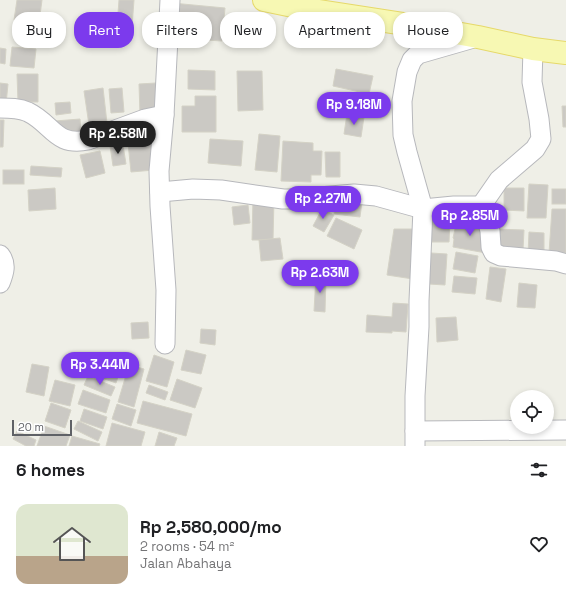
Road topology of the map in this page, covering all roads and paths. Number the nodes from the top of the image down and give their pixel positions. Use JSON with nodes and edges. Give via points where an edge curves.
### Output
{"nodes":[{"id":1,"x":170,"y":0,"type":"edge"},
{"id":2,"x":264,"y":0,"type":"edge"},
{"id":3,"x":478,"y":37,"type":"junction"},
{"id":4,"x":533,"y":49,"type":"junction"},
{"id":5,"x":566,"y":53,"type":"edge"},
{"id":6,"x":0,"y":108,"type":"edge"},
{"id":7,"x":164,"y":115,"type":"junction"},
{"id":8,"x":160,"y":192,"type":"junction"},
{"id":9,"x":481,"y":206,"type":"junction"},
{"id":10,"x":423,"y":209,"type":"junction"},
{"id":11,"x":0,"y":255,"type":"edge"},
{"id":12,"x":566,"y":264,"type":"edge"},
{"id":13,"x":0,"y":283,"type":"edge"},
{"id":14,"x":164,"y":344,"type":"dead end"},
{"id":15,"x":566,"y":430,"type":"edge"},
{"id":16,"x":415,"y":438,"type":"edge"}],
"edges":[{"from":1,"to":7,"type":"street"},
{"from":2,"to":3,"type":"main road"},
{"from":3,"to":4,"type":"main road"},
{"from":3,"to":10,"type":"street","via":[[418,54],[407,72],[402,101],[404,135]]},
{"from":4,"to":5,"type":"main road"},
{"from":4,"to":9,"type":"street","via":[[532,82],[541,139],[535,149],[499,180]]},
{"from":6,"to":7,"type":"street","via":[[27,111],[63,139],[79,142]]},
{"from":7,"to":8,"type":"street","via":[[159,171]]},
{"from":8,"to":10,"type":"street","via":[[221,190],[283,199],[354,194],[376,196]]},
{"from":8,"to":14,"type":"street","via":[[166,290]]},
{"from":9,"to":10,"type":"street"},
{"from":9,"to":12,"type":"street","via":[[486,215],[494,253]]},
{"from":10,"to":16,"type":"street"},
{"from":11,"to":13,"type":"street","via":[[4,266]]},
{"from":15,"to":16,"type":"street"}]}
